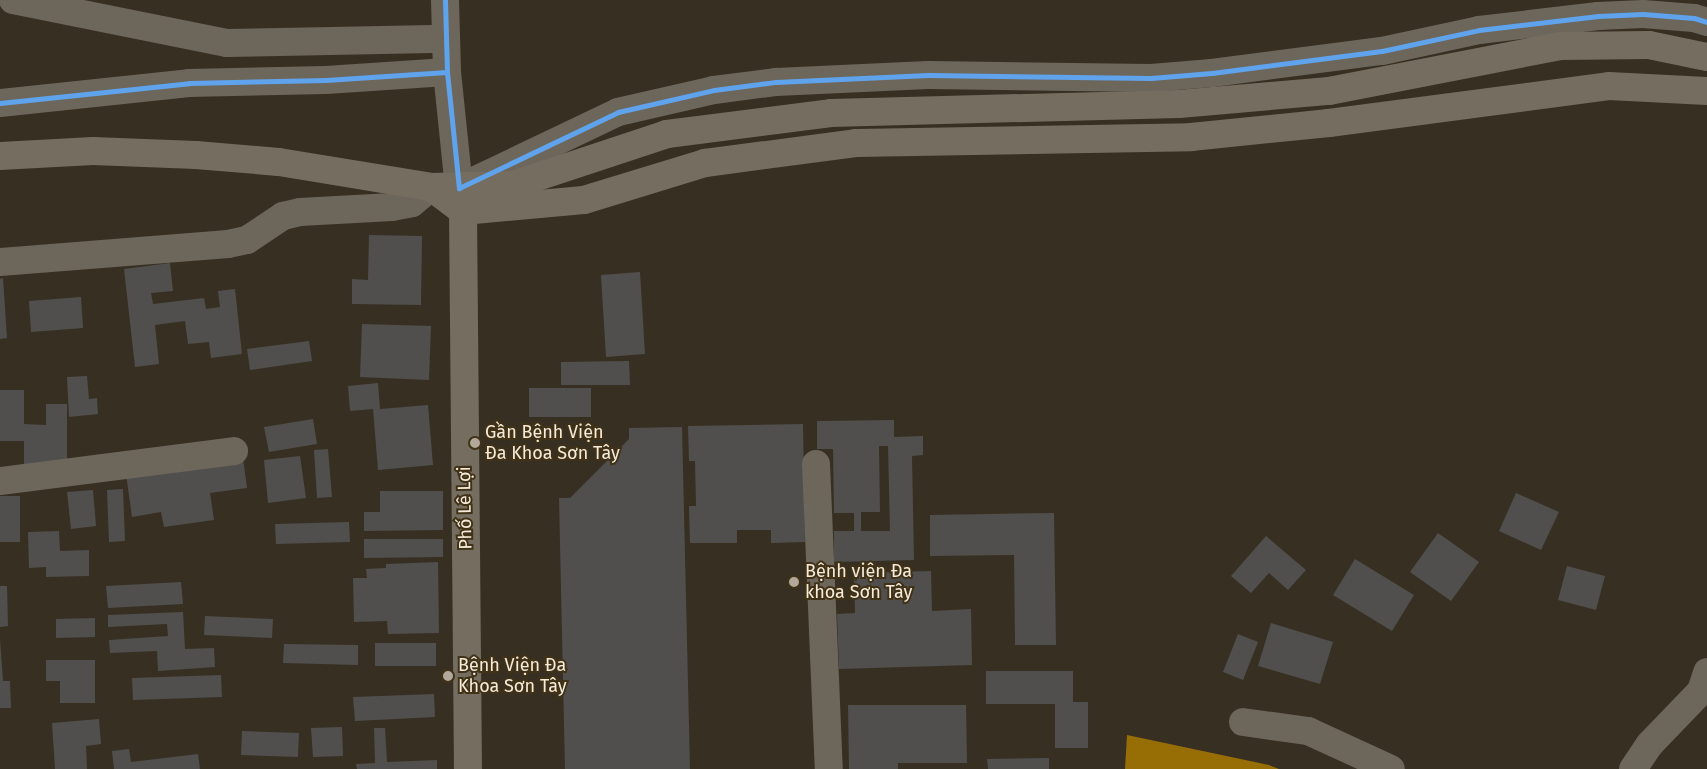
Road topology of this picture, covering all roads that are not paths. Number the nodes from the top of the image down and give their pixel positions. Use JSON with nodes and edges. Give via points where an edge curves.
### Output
{"nodes":[{"id":1,"x":13,"y":0,"type":"edge"},
{"id":2,"x":445,"y":0,"type":"edge"},
{"id":3,"x":1707,"y":22,"type":"edge"},
{"id":4,"x":445,"y":39,"type":"junction"},
{"id":5,"x":1707,"y":57,"type":"edge"},
{"id":6,"x":447,"y":72,"type":"junction"},
{"id":7,"x":1707,"y":91,"type":"edge"},
{"id":8,"x":0,"y":103,"type":"edge"},
{"id":9,"x":0,"y":156,"type":"edge"},
{"id":10,"x":431,"y":187,"type":"junction"},
{"id":11,"x":461,"y":199,"type":"junction"},
{"id":12,"x":0,"y":262,"type":"edge"},
{"id":13,"x":234,"y":452,"type":"dead end"},
{"id":14,"x":816,"y":464,"type":"dead end"},
{"id":15,"x":0,"y":481,"type":"edge"},
{"id":16,"x":1707,"y":672,"type":"edge"},
{"id":17,"x":1243,"y":722,"type":"dead end"},
{"id":18,"x":468,"y":769,"type":"edge"},
{"id":19,"x":829,"y":769,"type":"edge"},
{"id":20,"x":1391,"y":769,"type":"edge"},
{"id":21,"x":1633,"y":769,"type":"edge"}],
"edges":[{"from":1,"to":4,"type":"street","via":[[227,43]]},
{"from":2,"to":4,"type":"street"},
{"from":3,"to":11,"type":"street","via":[[1643,14],[1598,16],[1479,30],[1382,51],[1151,78],[928,75],[776,82],[714,90],[618,112]]},
{"from":4,"to":6,"type":"street"},
{"from":5,"to":11,"type":"main road","via":[[1649,45],[1561,46],[1310,92],[1179,104],[831,113],[667,134],[520,184]]},
{"from":6,"to":8,"type":"street","via":[[326,80],[189,83]]},
{"from":6,"to":11,"type":"street"},
{"from":7,"to":11,"type":"main road","via":[[1609,86],[1329,123],[1191,137],[856,143],[705,163],[584,200]]},
{"from":9,"to":10,"type":"main road","via":[[93,151],[196,155],[279,162]]},
{"from":10,"to":11,"type":"main road"},
{"from":10,"to":12,"type":"street","via":[[412,203],[392,207],[300,212],[283,216],[248,240],[228,244]]},
{"from":11,"to":18,"type":"main road","name":"Phố Lê Lợi"},
{"from":13,"to":15,"type":"street"},
{"from":14,"to":19,"type":"street"},
{"from":16,"to":21,"type":"street","via":[[1701,691],[1650,744]]},
{"from":17,"to":20,"type":"street","via":[[1308,731]]}]}
